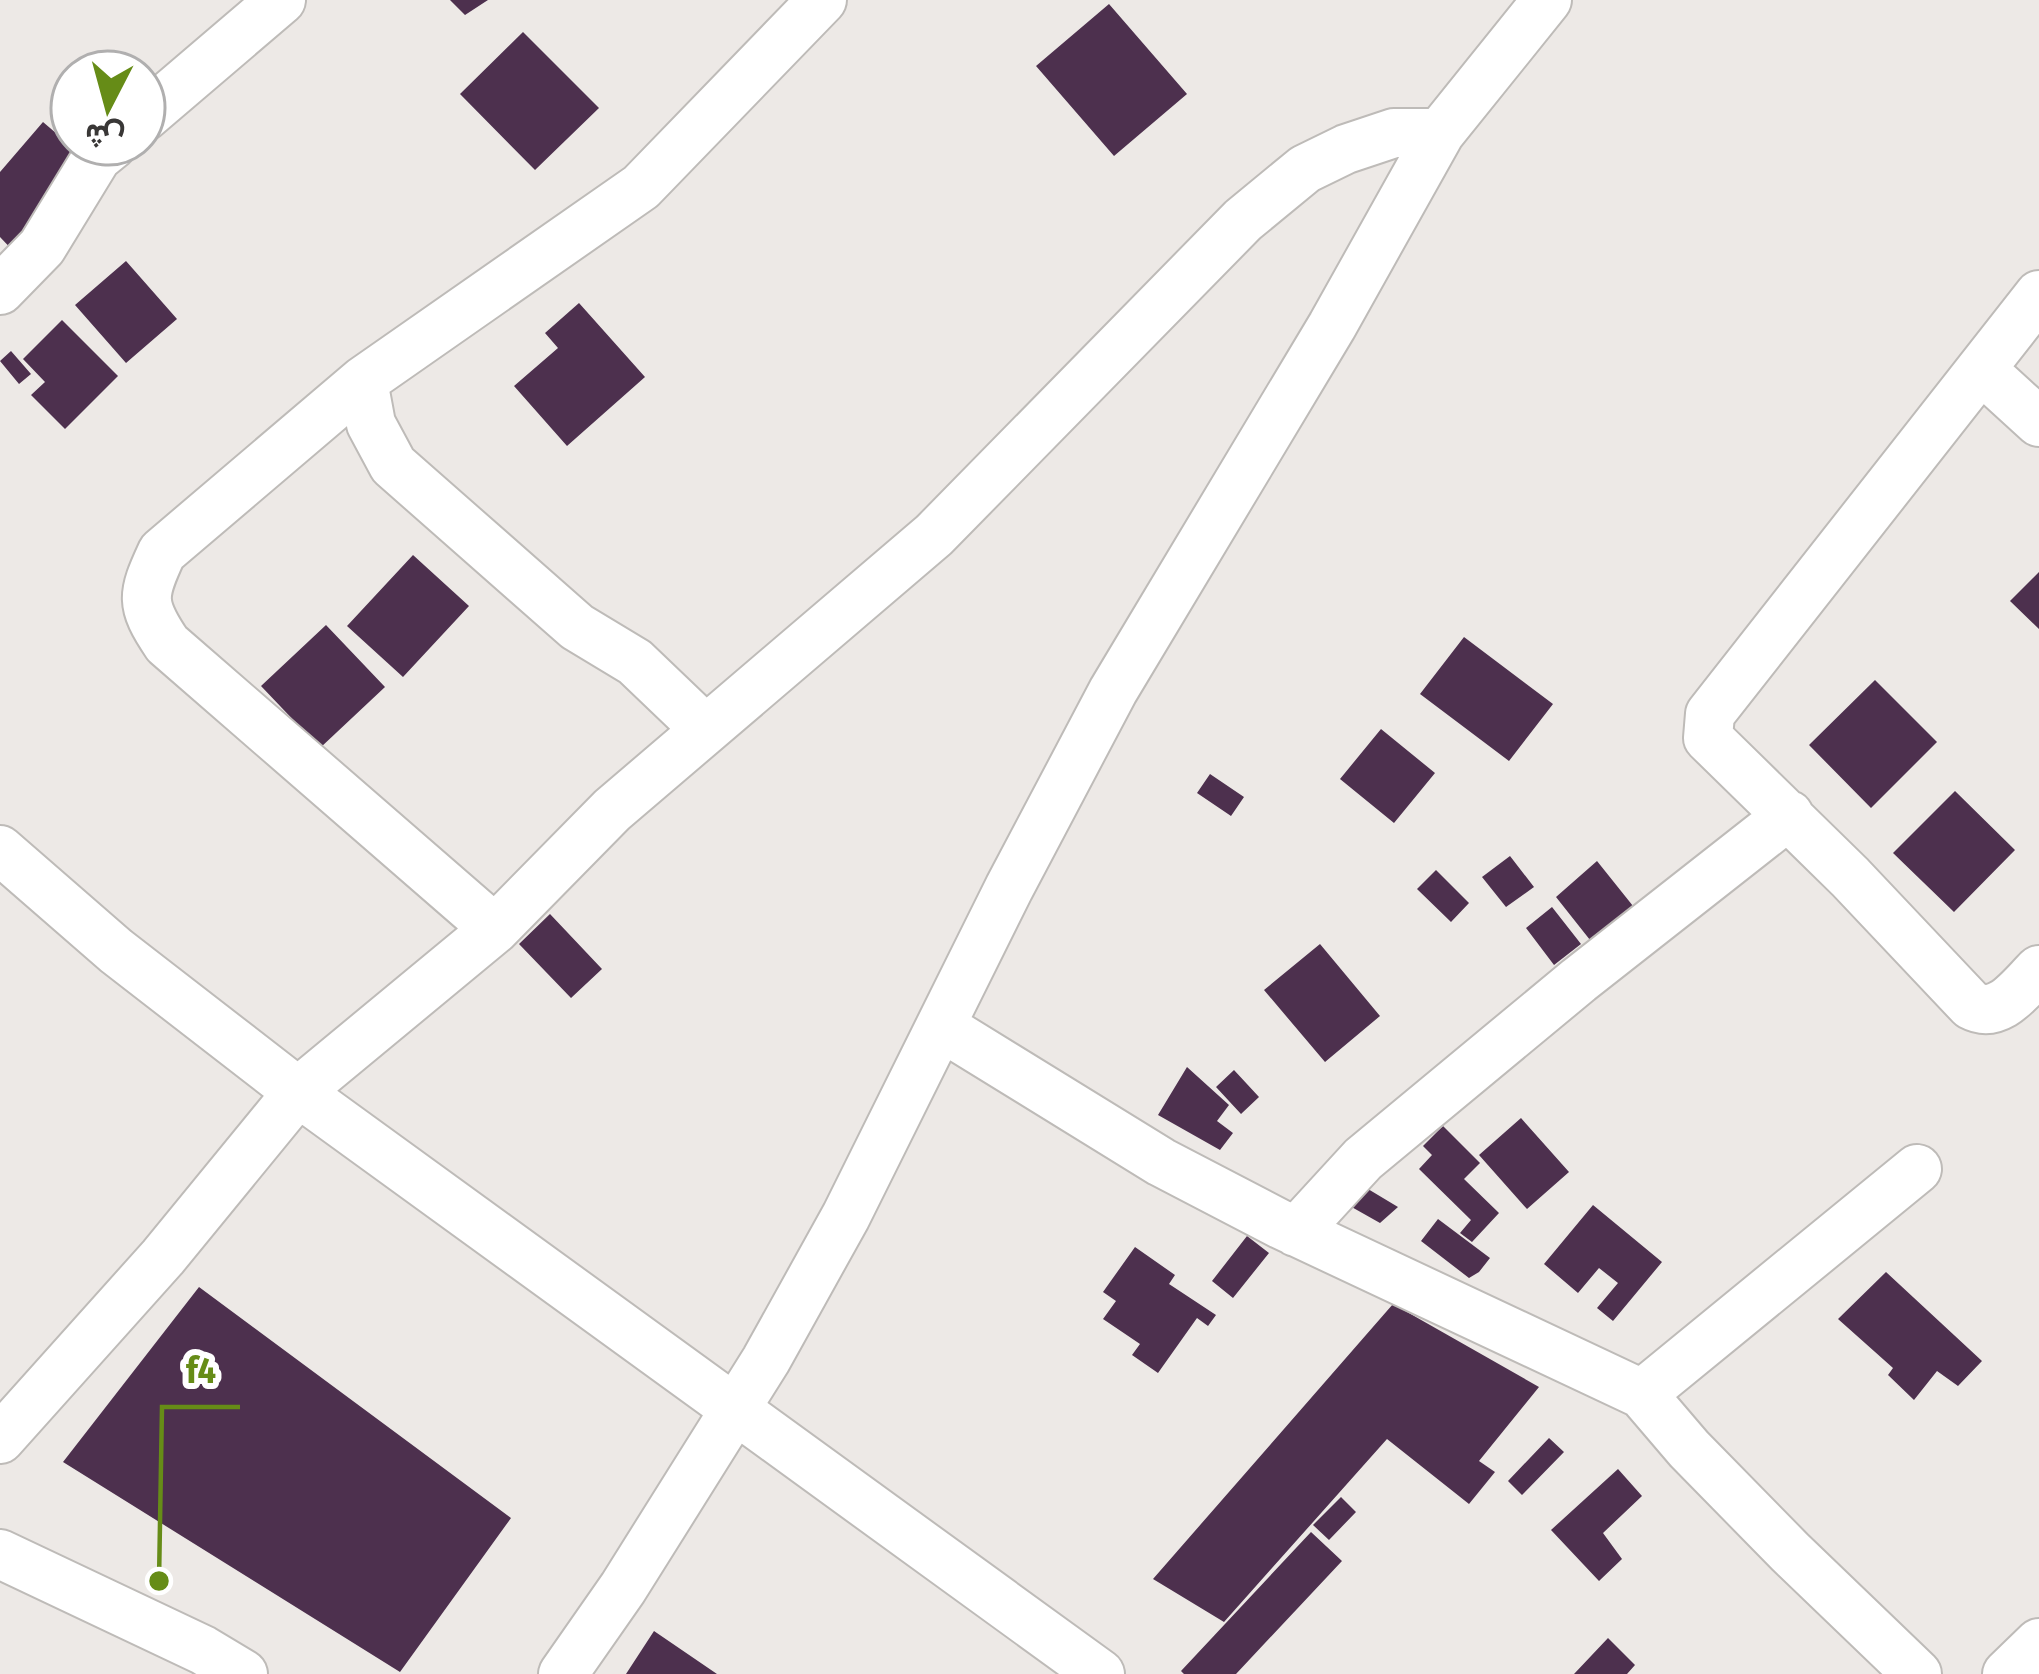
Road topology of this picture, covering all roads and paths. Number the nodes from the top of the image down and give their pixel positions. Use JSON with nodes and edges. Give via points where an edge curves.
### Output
{"nodes":[{"id":1,"x":281,"y":0,"type":"edge"},
{"id":2,"x":822,"y":0,"type":"edge"},
{"id":3,"x":1547,"y":0,"type":"edge"},
{"id":4,"x":168,"y":97,"type":"edge"},
{"id":5,"x":1440,"y":133,"type":"junction"},
{"id":6,"x":90,"y":168,"type":"edge"},
{"id":7,"x":0,"y":290,"type":"edge"},
{"id":8,"x":2039,"y":295,"type":"edge"},
{"id":9,"x":1982,"y":370,"type":"junction"},
{"id":10,"x":364,"y":381,"type":"junction"},
{"id":11,"x":2039,"y":422,"type":"edge"},
{"id":12,"x":704,"y":728,"type":"junction"},
{"id":13,"x":1789,"y":815,"type":"junction"},
{"id":14,"x":0,"y":850,"type":"edge"},
{"id":15,"x":496,"y":928,"type":"junction"},
{"id":16,"x":2039,"y":970,"type":"edge"},
{"id":17,"x":942,"y":1027,"type":"junction"},
{"id":18,"x":298,"y":1092,"type":"junction"},
{"id":19,"x":1917,"y":1169,"type":"dead end"},
{"id":20,"x":1296,"y":1232,"type":"junction"},
{"id":21,"x":1642,"y":1394,"type":"junction"},
{"id":22,"x":734,"y":1409,"type":"junction"},
{"id":23,"x":0,"y":1439,"type":"edge"},
{"id":24,"x":0,"y":1554,"type":"edge"},
{"id":25,"x":2039,"y":1643,"type":"edge"},
{"id":26,"x":243,"y":1674,"type":"edge"},
{"id":27,"x":563,"y":1674,"type":"edge"},
{"id":28,"x":1100,"y":1674,"type":"edge"},
{"id":29,"x":1917,"y":1674,"type":"edge"},
{"id":30,"x":2007,"y":1674,"type":"edge"}],
"edges":[{"from":1,"to":4,"type":"street"},
{"from":2,"to":10,"type":"street","via":[[641,187]]},
{"from":3,"to":5,"type":"street"},
{"from":5,"to":12,"type":"street","via":[[1394,133],[1306,169],[1243,220],[934,535]]},
{"from":5,"to":17,"type":"street","via":[[1113,691]]},
{"from":6,"to":7,"type":"street","via":[[42,247]]},
{"from":8,"to":9,"type":"street"},
{"from":9,"to":11,"type":"street"},
{"from":9,"to":13,"type":"street","via":[[1710,714],[1708,738]]},
{"from":10,"to":12,"type":"street","via":[[371,424],[393,465]]},
{"from":10,"to":15,"type":"street","via":[[162,552],[146,588],[147,614],[167,644]]},
{"from":12,"to":15,"type":"street"},
{"from":13,"to":16,"type":"street","via":[[1971,1005],[1996,1009]]},
{"from":13,"to":20,"type":"street","via":[[1364,1159]]},
{"from":14,"to":18,"type":"street"},
{"from":15,"to":18,"type":"street"},
{"from":17,"to":20,"type":"street","via":[[1161,1162]]},
{"from":17,"to":22,"type":"street","via":[[847,1216]]},
{"from":18,"to":22,"type":"street"},
{"from":18,"to":23,"type":"street"},
{"from":19,"to":21,"type":"street"},
{"from":20,"to":21,"type":"street"},
{"from":21,"to":29,"type":"street"},
{"from":22,"to":27,"type":"street"},
{"from":22,"to":28,"type":"street"},
{"from":24,"to":26,"type":"street"},
{"from":25,"to":30,"type":"street"}]}
